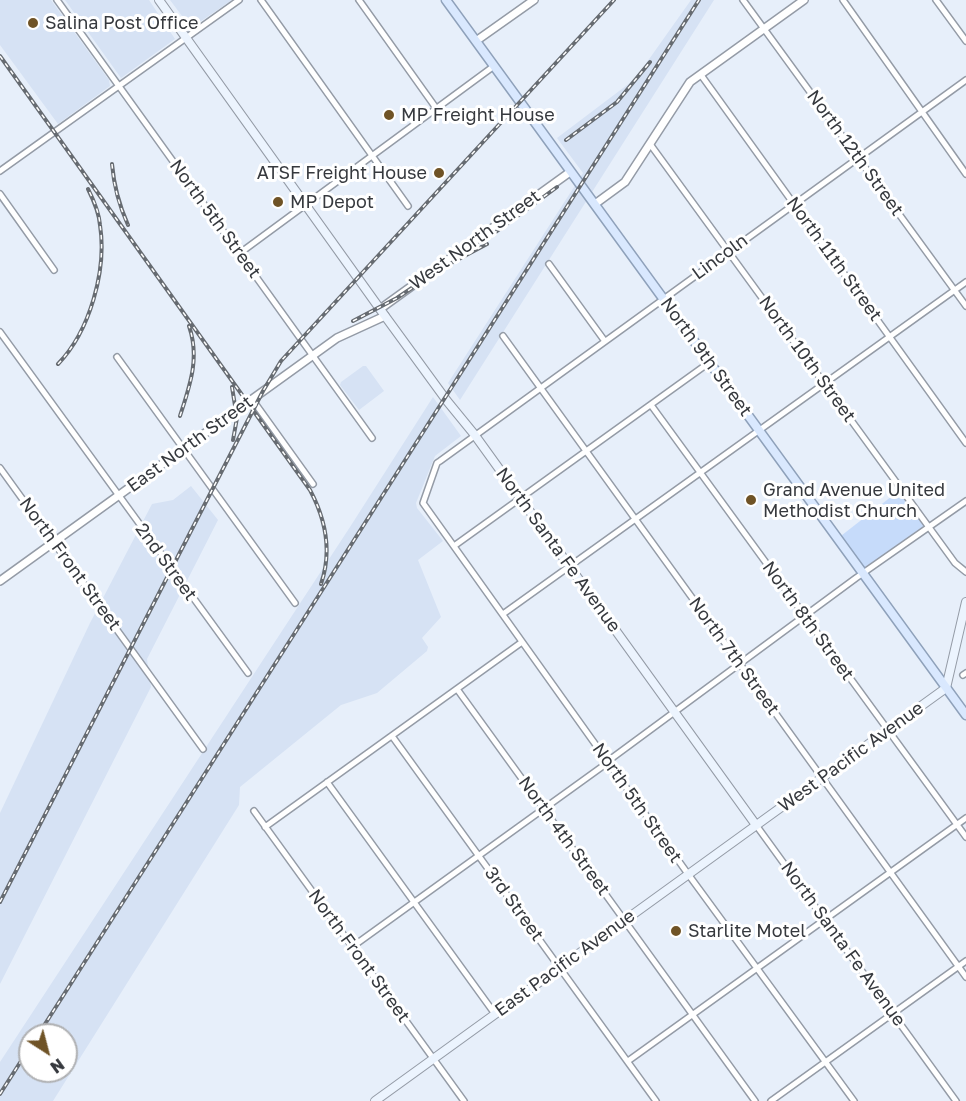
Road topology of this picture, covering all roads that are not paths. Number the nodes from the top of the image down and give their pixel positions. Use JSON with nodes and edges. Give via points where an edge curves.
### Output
{"nodes":[{"id":1,"x":57,"y":0,"type":"edge"},
{"id":2,"x":159,"y":0,"type":"edge"},
{"id":3,"x":239,"y":0,"type":"edge"},
{"id":4,"x":261,"y":0,"type":"edge"},
{"id":5,"x":359,"y":0,"type":"edge"},
{"id":6,"x":446,"y":0,"type":"edge"},
{"id":7,"x":534,"y":0,"type":"edge"},
{"id":8,"x":743,"y":0,"type":"edge"},
{"id":9,"x":804,"y":0,"type":"edge"},
{"id":10,"x":843,"y":0,"type":"edge"},
{"id":11,"x":936,"y":0,"type":"edge"},
{"id":12,"x":764,"y":29,"type":"junction"},
{"id":13,"x":186,"y":37,"type":"junction"},
{"id":14,"x":476,"y":41,"type":"junction"},
{"id":15,"x":966,"y":42,"type":"edge"},
{"id":16,"x":494,"y":66,"type":"junction"},
{"id":17,"x":701,"y":75,"type":"junction"},
{"id":18,"x":966,"y":81,"type":"edge"},
{"id":19,"x":120,"y":87,"type":"junction"},
{"id":20,"x":436,"y":108,"type":"junction"},
{"id":21,"x":922,"y":112,"type":"junction"},
{"id":22,"x":650,"y":144,"type":"junction"},
{"id":23,"x":373,"y":156,"type":"junction"},
{"id":24,"x":859,"y":157,"type":"junction"},
{"id":25,"x":0,"y":171,"type":"edge"},
{"id":26,"x":570,"y":171,"type":"junction"},
{"id":27,"x":966,"y":174,"type":"edge"},
{"id":28,"x":0,"y":194,"type":"edge"},
{"id":29,"x":595,"y":204,"type":"junction"},
{"id":30,"x":794,"y":204,"type":"junction"},
{"id":31,"x":307,"y":206,"type":"junction"},
{"id":32,"x":408,"y":206,"type":"dead end"},
{"id":33,"x":729,"y":251,"type":"junction"},
{"id":34,"x":240,"y":253,"type":"junction"},
{"id":35,"x":549,"y":264,"type":"dead end"},
{"id":36,"x":54,"y":270,"type":"dead end"},
{"id":37,"x":966,"y":282,"type":"edge"},
{"id":38,"x":955,"y":290,"type":"junction"},
{"id":39,"x":663,"y":298,"type":"junction"},
{"id":40,"x":966,"y":306,"type":"edge"},
{"id":41,"x":380,"y":309,"type":"junction"},
{"id":42,"x":385,"y":316,"type":"junction"},
{"id":43,"x":0,"y":332,"type":"edge"},
{"id":44,"x":503,"y":336,"type":"dead end"},
{"id":45,"x":890,"y":337,"type":"junction"},
{"id":46,"x":604,"y":340,"type":"junction"},
{"id":47,"x":313,"y":355,"type":"junction"},
{"id":48,"x":117,"y":357,"type":"dead end"},
{"id":49,"x":710,"y":362,"type":"junction"},
{"id":50,"x":824,"y":384,"type":"junction"},
{"id":51,"x":540,"y":387,"type":"junction"},
{"id":52,"x":252,"y":399,"type":"junction"},
{"id":53,"x":651,"y":405,"type":"junction"},
{"id":54,"x":760,"y":430,"type":"junction"},
{"id":55,"x":474,"y":434,"type":"junction"},
{"id":56,"x":372,"y":438,"type":"dead end"},
{"id":57,"x":966,"y":443,"type":"edge"},
{"id":58,"x":183,"y":449,"type":"junction"},
{"id":59,"x":586,"y":451,"type":"junction"},
{"id":60,"x":0,"y":468,"type":"edge"},
{"id":61,"x":700,"y":473,"type":"junction"},
{"id":62,"x":313,"y":484,"type":"dead end"},
{"id":63,"x":118,"y":495,"type":"junction"},
{"id":64,"x":520,"y":499,"type":"junction"},
{"id":65,"x":966,"y":501,"type":"edge"},
{"id":66,"x":423,"y":503,"type":"joint"},
{"id":67,"x":635,"y":519,"type":"junction"},
{"id":68,"x":929,"y":527,"type":"junction"},
{"id":69,"x":53,"y":541,"type":"junction"},
{"id":70,"x":454,"y":546,"type":"junction"},
{"id":71,"x":569,"y":566,"type":"junction"},
{"id":72,"x":966,"y":572,"type":"edge"},
{"id":73,"x":862,"y":574,"type":"junction"},
{"id":74,"x":0,"y":581,"type":"edge"},
{"id":75,"x":966,"y":602,"type":"edge"},
{"id":76,"x":295,"y":603,"type":"dead end"},
{"id":77,"x":503,"y":614,"type":"junction"},
{"id":78,"x":804,"y":615,"type":"junction"},
{"id":79,"x":522,"y":642,"type":"junction"},
{"id":80,"x":739,"y":663,"type":"junction"},
{"id":81,"x":248,"y":673,"type":"dead end"},
{"id":82,"x":946,"y":688,"type":"junction"},
{"id":83,"x":457,"y":689,"type":"junction"},
{"id":84,"x":675,"y":711,"type":"junction"},
{"id":85,"x":966,"y":715,"type":"edge"},
{"id":86,"x":888,"y":730,"type":"junction"},
{"id":87,"x":392,"y":736,"type":"junction"},
{"id":88,"x":203,"y":748,"type":"dead end"},
{"id":89,"x":608,"y":761,"type":"junction"},
{"id":90,"x":822,"y":778,"type":"junction"},
{"id":91,"x":327,"y":782,"type":"junction"},
{"id":92,"x":545,"y":808,"type":"junction"},
{"id":93,"x":254,"y":811,"type":"dead end"},
{"id":94,"x":966,"y":818,"type":"edge"},
{"id":95,"x":957,"y":824,"type":"junction"},
{"id":96,"x":756,"y":825,"type":"junction"},
{"id":97,"x":265,"y":827,"type":"junction"},
{"id":98,"x":966,"y":837,"type":"edge"},
{"id":99,"x":479,"y":856,"type":"junction"},
{"id":100,"x":890,"y":872,"type":"junction"},
{"id":101,"x":688,"y":874,"type":"junction"},
{"id":102,"x":414,"y":902,"type":"junction"},
{"id":103,"x":625,"y":920,"type":"junction"},
{"id":104,"x":825,"y":920,"type":"junction"},
{"id":105,"x":352,"y":947,"type":"junction"},
{"id":106,"x":966,"y":961,"type":"edge"},
{"id":107,"x":560,"y":967,"type":"junction"},
{"id":108,"x":958,"y":967,"type":"junction"},
{"id":109,"x":758,"y":968,"type":"junction"},
{"id":110,"x":966,"y":977,"type":"edge"},
{"id":111,"x":495,"y":1014,"type":"junction"},
{"id":112,"x":893,"y":1014,"type":"junction"},
{"id":113,"x":693,"y":1015,"type":"junction"},
{"id":114,"x":433,"y":1058,"type":"junction"},
{"id":115,"x":628,"y":1061,"type":"junction"},
{"id":116,"x":826,"y":1062,"type":"junction"},
{"id":117,"x":375,"y":1101,"type":"edge"},
{"id":118,"x":464,"y":1101,"type":"edge"},
{"id":119,"x":657,"y":1101,"type":"edge"},
{"id":120,"x":756,"y":1101,"type":"edge"},
{"id":121,"x":771,"y":1101,"type":"edge"},
{"id":122,"x":854,"y":1101,"type":"edge"},
{"id":123,"x":956,"y":1101,"type":"edge"}],
"edges":[{"from":1,"to":19,"type":"street","name":"North 5th Street"},
{"from":2,"to":13,"type":"main road","name":"North Santa Fe Avenue"},
{"from":3,"to":13,"type":"street"},
{"from":4,"to":23,"type":"street"},
{"from":5,"to":20,"type":"street"},
{"from":6,"to":14,"type":"main road","name":"North 9th Street"},
{"from":7,"to":14,"type":"street"},
{"from":8,"to":12,"type":"street","name":"North 12th Street"},
{"from":9,"to":12,"type":"street"},
{"from":10,"to":21,"type":"street"},
{"from":11,"to":15,"type":"street"},
{"from":12,"to":17,"type":"street"},
{"from":12,"to":24,"type":"street","name":"North 12th Street"},
{"from":13,"to":19,"type":"street"},
{"from":13,"to":31,"type":"main road","name":"North Santa Fe Avenue"},
{"from":14,"to":16,"type":"main road","name":"North 9th Street"},
{"from":16,"to":20,"type":"street"},
{"from":16,"to":26,"type":"main road","name":"North 9th Street"},
{"from":17,"to":22,"type":"street","via":[[690,82]]},
{"from":17,"to":30,"type":"street","name":"North 11th Street"},
{"from":18,"to":21,"type":"street","name":"Lincoln"},
{"from":19,"to":25,"type":"street"},
{"from":19,"to":34,"type":"street","name":"North 5th Street"},
{"from":20,"to":23,"type":"street"},
{"from":21,"to":24,"type":"street","name":"Lincoln"},
{"from":21,"to":27,"type":"street"},
{"from":22,"to":29,"type":"street","via":[[625,182]]},
{"from":22,"to":33,"type":"street","name":"North 10th Street"},
{"from":23,"to":31,"type":"street"},
{"from":23,"to":32,"type":"street"},
{"from":24,"to":30,"type":"street","name":"Lincoln"},
{"from":24,"to":38,"type":"street","name":"North 12th Street"},
{"from":26,"to":29,"type":"main road","name":"North 9th Street"},
{"from":26,"to":41,"type":"street","name":"West North Street"},
{"from":28,"to":36,"type":"street"},
{"from":29,"to":39,"type":"main road","name":"North 9th Street"},
{"from":30,"to":33,"type":"street","name":"Lincoln"},
{"from":30,"to":45,"type":"street","name":"North 11th Street"},
{"from":31,"to":34,"type":"street"},
{"from":31,"to":41,"type":"main road","name":"North Santa Fe Avenue"},
{"from":33,"to":39,"type":"street","name":"Lincoln"},
{"from":33,"to":50,"type":"street","name":"North 10th Street"},
{"from":34,"to":47,"type":"street","name":"North 5th Street"},
{"from":35,"to":46,"type":"street"},
{"from":37,"to":38,"type":"street"},
{"from":38,"to":40,"type":"street","name":"North 12th Street"},
{"from":38,"to":45,"type":"street"},
{"from":39,"to":46,"type":"street","name":"Lincoln"},
{"from":39,"to":49,"type":"main road","name":"North 9th Street"},
{"from":41,"to":42,"type":"main road","name":"North Santa Fe Avenue"},
{"from":42,"to":47,"type":"street","name":"East North Street","via":[[337,338]]},
{"from":42,"to":55,"type":"main road","name":"North Santa Fe Avenue"},
{"from":43,"to":63,"type":"street","name":"2nd Street"},
{"from":44,"to":51,"type":"street","name":"North 7th Street"},
{"from":45,"to":50,"type":"street"},
{"from":45,"to":57,"type":"street","name":"North 11th Street"},
{"from":46,"to":51,"type":"street","name":"Lincoln"},
{"from":47,"to":52,"type":"street","name":"East North Street"},
{"from":47,"to":56,"type":"street","name":"North 5th Street"},
{"from":48,"to":58,"type":"street"},
{"from":49,"to":53,"type":"street"},
{"from":49,"to":54,"type":"main road","name":"North 9th Street"},
{"from":50,"to":54,"type":"street"},
{"from":50,"to":68,"type":"street","name":"North 10th Street"},
{"from":51,"to":55,"type":"street","name":"Lincoln"},
{"from":51,"to":59,"type":"street","name":"North 7th Street"},
{"from":52,"to":58,"type":"street","name":"East North Street"},
{"from":52,"to":62,"type":"street"},
{"from":53,"to":59,"type":"street"},
{"from":53,"to":61,"type":"street","name":"North 8th Street"},
{"from":54,"to":61,"type":"street"},
{"from":54,"to":73,"type":"main road","name":"North 9th Street"},
{"from":55,"to":64,"type":"main road","name":"North Santa Fe Avenue"},
{"from":55,"to":66,"type":"street","name":"Lincoln","via":[[437,463]]},
{"from":58,"to":63,"type":"street","name":"East North Street"},
{"from":58,"to":76,"type":"street"},
{"from":59,"to":64,"type":"street"},
{"from":59,"to":67,"type":"street","name":"North 7th Street"},
{"from":60,"to":69,"type":"street","name":"North Front Street"},
{"from":61,"to":67,"type":"street"},
{"from":61,"to":78,"type":"street","name":"North 8th Street"},
{"from":63,"to":69,"type":"street","name":"East North Street"},
{"from":63,"to":81,"type":"street","name":"2nd Street"},
{"from":64,"to":70,"type":"street"},
{"from":64,"to":71,"type":"main road","name":"North Santa Fe Avenue"},
{"from":65,"to":68,"type":"street"},
{"from":66,"to":70,"type":"street","name":"North 5th Street"},
{"from":67,"to":71,"type":"street"},
{"from":67,"to":80,"type":"street","name":"North 7th Street"},
{"from":68,"to":72,"type":"street","name":"North 10th Street"},
{"from":68,"to":73,"type":"street"},
{"from":69,"to":74,"type":"street","name":"East North Street"},
{"from":69,"to":88,"type":"street","name":"North Front Street"},
{"from":70,"to":77,"type":"street","name":"North 5th Street"},
{"from":71,"to":77,"type":"street"},
{"from":71,"to":84,"type":"main road","name":"North Santa Fe Avenue"},
{"from":73,"to":78,"type":"street"},
{"from":73,"to":82,"type":"main road","name":"North 9th Street"},
{"from":75,"to":82,"type":"main road"},
{"from":77,"to":79,"type":"street","name":"North 5th Street"},
{"from":78,"to":80,"type":"street"},
{"from":78,"to":86,"type":"street","name":"North 8th Street"},
{"from":79,"to":83,"type":"street"},
{"from":79,"to":89,"type":"street","name":"North 5th Street"},
{"from":80,"to":84,"type":"street"},
{"from":80,"to":90,"type":"street","name":"North 7th Street"},
{"from":82,"to":85,"type":"main road","name":"North 9th Street"},
{"from":82,"to":86,"type":"main road","name":"West Pacific Avenue"},
{"from":83,"to":87,"type":"street"},
{"from":83,"to":92,"type":"street","name":"North 4th Street"},
{"from":84,"to":89,"type":"street"},
{"from":84,"to":96,"type":"main road","name":"North Santa Fe Avenue"},
{"from":86,"to":90,"type":"main road","name":"West Pacific Avenue"},
{"from":86,"to":95,"type":"street","name":"North 8th Street"},
{"from":87,"to":91,"type":"street"},
{"from":87,"to":99,"type":"street","name":"3rd Street"},
{"from":89,"to":92,"type":"street"},
{"from":89,"to":101,"type":"street","name":"North 5th Street"},
{"from":90,"to":96,"type":"main road","name":"West Pacific Avenue"},
{"from":90,"to":100,"type":"street","name":"North 7th Street"},
{"from":91,"to":97,"type":"street"},
{"from":91,"to":102,"type":"street"},
{"from":92,"to":99,"type":"street"},
{"from":92,"to":103,"type":"street","name":"North 4th Street"},
{"from":93,"to":97,"type":"street","name":"North Front Street"},
{"from":94,"to":95,"type":"street"},
{"from":95,"to":98,"type":"street","name":"North 8th Street"},
{"from":95,"to":100,"type":"street"},
{"from":96,"to":101,"type":"main road","name":"East Pacific Avenue"},
{"from":96,"to":104,"type":"street","name":"North Santa Fe Avenue"},
{"from":97,"to":105,"type":"street","name":"North Front Street"},
{"from":99,"to":102,"type":"street"},
{"from":99,"to":107,"type":"street","name":"3rd Street"},
{"from":100,"to":104,"type":"street"},
{"from":100,"to":108,"type":"street","name":"North 7th Street"},
{"from":101,"to":103,"type":"main road","name":"East Pacific Avenue"},
{"from":101,"to":109,"type":"street","name":"North 5th Street"},
{"from":102,"to":105,"type":"street"},
{"from":102,"to":111,"type":"street"},
{"from":103,"to":107,"type":"main road","name":"East Pacific Avenue"},
{"from":103,"to":113,"type":"street","name":"North 4th Street"},
{"from":104,"to":109,"type":"street"},
{"from":104,"to":112,"type":"street","name":"North Santa Fe Avenue"},
{"from":105,"to":114,"type":"street","name":"North Front Street"},
{"from":106,"to":108,"type":"street"},
{"from":107,"to":111,"type":"main road","name":"East Pacific Avenue"},
{"from":107,"to":115,"type":"street","name":"3rd Street"},
{"from":108,"to":110,"type":"street","name":"North 7th Street"},
{"from":108,"to":112,"type":"street"},
{"from":109,"to":113,"type":"street"},
{"from":109,"to":116,"type":"street","name":"North 5th Street"},
{"from":111,"to":114,"type":"main road","name":"East Pacific Avenue"},
{"from":112,"to":116,"type":"street"},
{"from":112,"to":123,"type":"street","name":"North Santa Fe Avenue"},
{"from":113,"to":115,"type":"street"},
{"from":113,"to":120,"type":"street","name":"North 4th Street"},
{"from":114,"to":117,"type":"main road","name":"East Pacific Avenue"},
{"from":114,"to":118,"type":"street","name":"North Front Street"},
{"from":115,"to":119,"type":"street","name":"3rd Street"},
{"from":116,"to":121,"type":"street"},
{"from":116,"to":122,"type":"street","name":"North 5th Street"}]}
